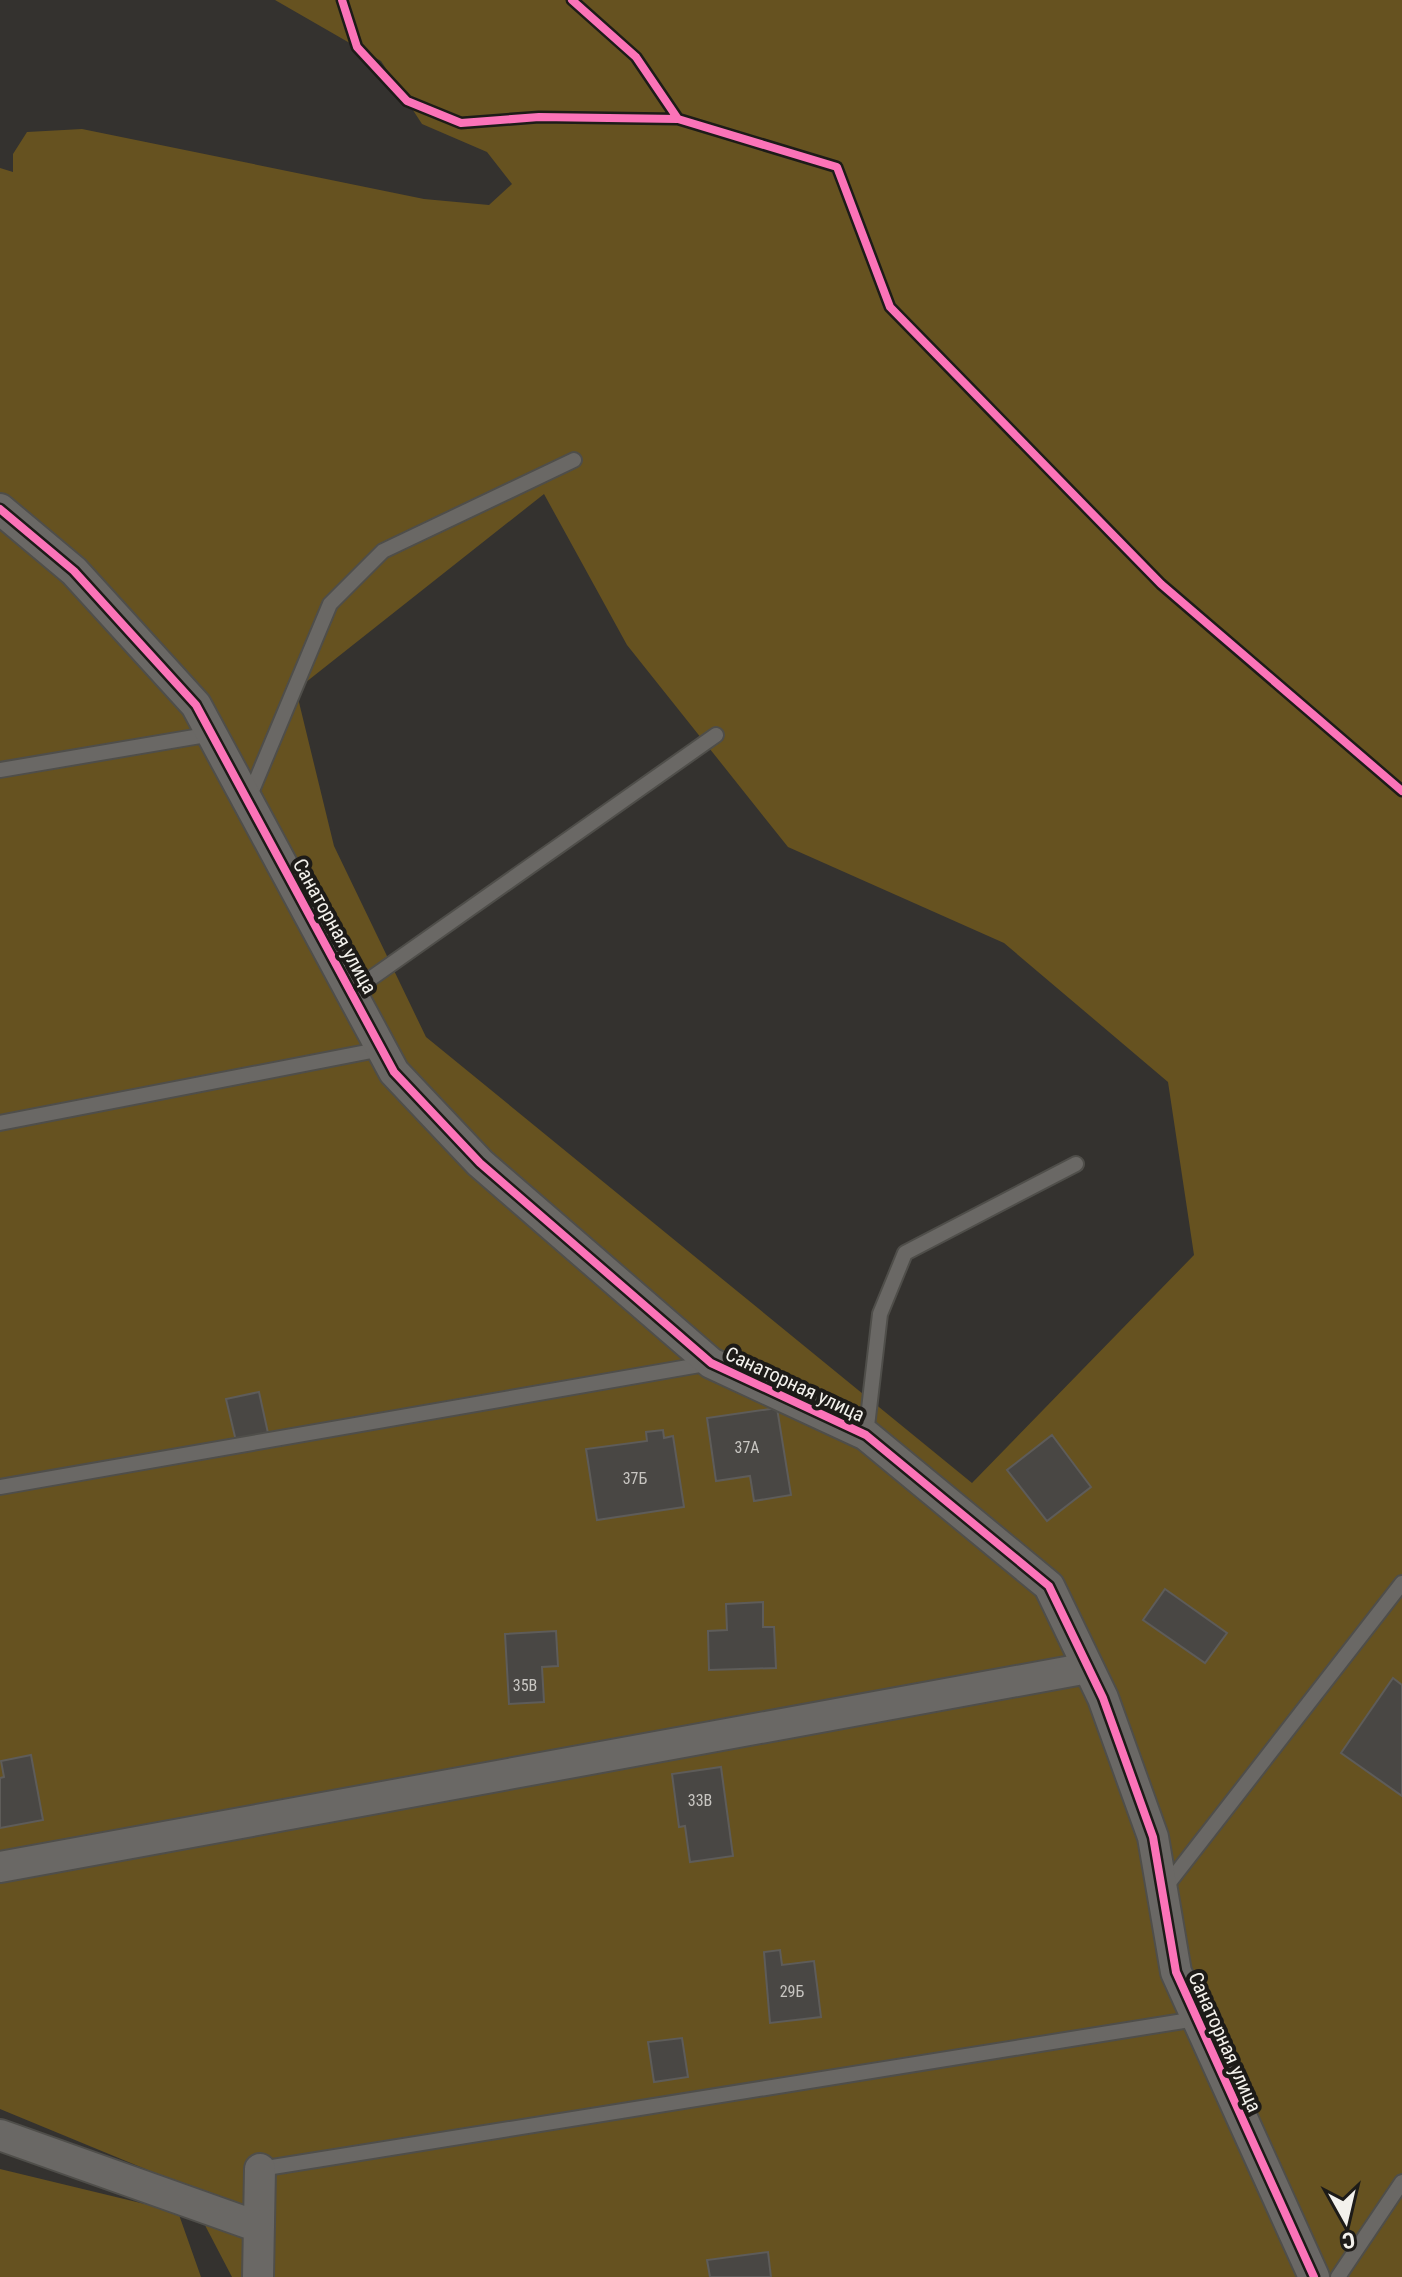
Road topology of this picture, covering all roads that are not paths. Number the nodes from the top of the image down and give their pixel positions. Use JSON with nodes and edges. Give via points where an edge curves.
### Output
{"nodes":[{"id":1,"x":574,"y":460,"type":"dead end"},
{"id":2,"x":0,"y":509,"type":"edge"},
{"id":3,"x":212,"y":734,"type":"junction"},
{"id":4,"x":716,"y":735,"type":"dead end"},
{"id":5,"x":0,"y":770,"type":"edge"},
{"id":6,"x":248,"y":800,"type":"junction"},
{"id":7,"x":353,"y":991,"type":"junction"},
{"id":8,"x":383,"y":1049,"type":"junction"},
{"id":9,"x":0,"y":1123,"type":"edge"},
{"id":10,"x":1076,"y":1164,"type":"dead end"},
{"id":11,"x":711,"y":1363,"type":"junction"},
{"id":12,"x":866,"y":1435,"type":"junction"},
{"id":13,"x":0,"y":1487,"type":"edge"},
{"id":14,"x":1402,"y":1583,"type":"edge"},
{"id":15,"x":1088,"y":1668,"type":"junction"},
{"id":16,"x":0,"y":1867,"type":"edge"},
{"id":17,"x":1162,"y":1891,"type":"junction"},
{"id":18,"x":1196,"y":2019,"type":"junction"},
{"id":19,"x":0,"y":2135,"type":"edge"},
{"id":20,"x":260,"y":2169,"type":"joint"},
{"id":21,"x":1402,"y":2182,"type":"edge"},
{"id":22,"x":259,"y":2227,"type":"junction"},
{"id":23,"x":258,"y":2277,"type":"edge"},
{"id":24,"x":1314,"y":2277,"type":"edge"},
{"id":25,"x":1338,"y":2277,"type":"edge"}],
"edges":[{"from":1,"to":6,"type":"lane","via":[[383,551],[330,604]]},
{"from":2,"to":3,"type":"street","name":"Санаторная улица","via":[[74,571],[196,705]]},
{"from":3,"to":5,"type":"lane"},
{"from":3,"to":6,"type":"street","name":"Санаторная улица"},
{"from":4,"to":7,"type":"lane"},
{"from":6,"to":7,"type":"street","name":"Санаторная улица"},
{"from":7,"to":8,"type":"street","name":"Санаторная улица"},
{"from":8,"to":9,"type":"lane"},
{"from":8,"to":11,"type":"street","name":"Санаторная улица","via":[[394,1072],[480,1163]]},
{"from":10,"to":12,"type":"lane","via":[[905,1253],[880,1314]]},
{"from":11,"to":12,"type":"street","name":"Санаторная улица"},
{"from":11,"to":13,"type":"lane"},
{"from":12,"to":15,"type":"street","name":"Санаторная улица","via":[[1049,1586]]},
{"from":14,"to":17,"type":"lane"},
{"from":15,"to":16,"type":"street"},
{"from":15,"to":17,"type":"street","name":"Санаторная улица","via":[[1153,1837]]},
{"from":17,"to":18,"type":"street","name":"Санаторная улица","via":[[1176,1972]]},
{"from":18,"to":20,"type":"lane"},
{"from":18,"to":24,"type":"street","name":"Санаторная улица"},
{"from":19,"to":22,"type":"street"},
{"from":20,"to":22,"type":"street"},
{"from":21,"to":25,"type":"lane"},
{"from":22,"to":23,"type":"street"}]}
